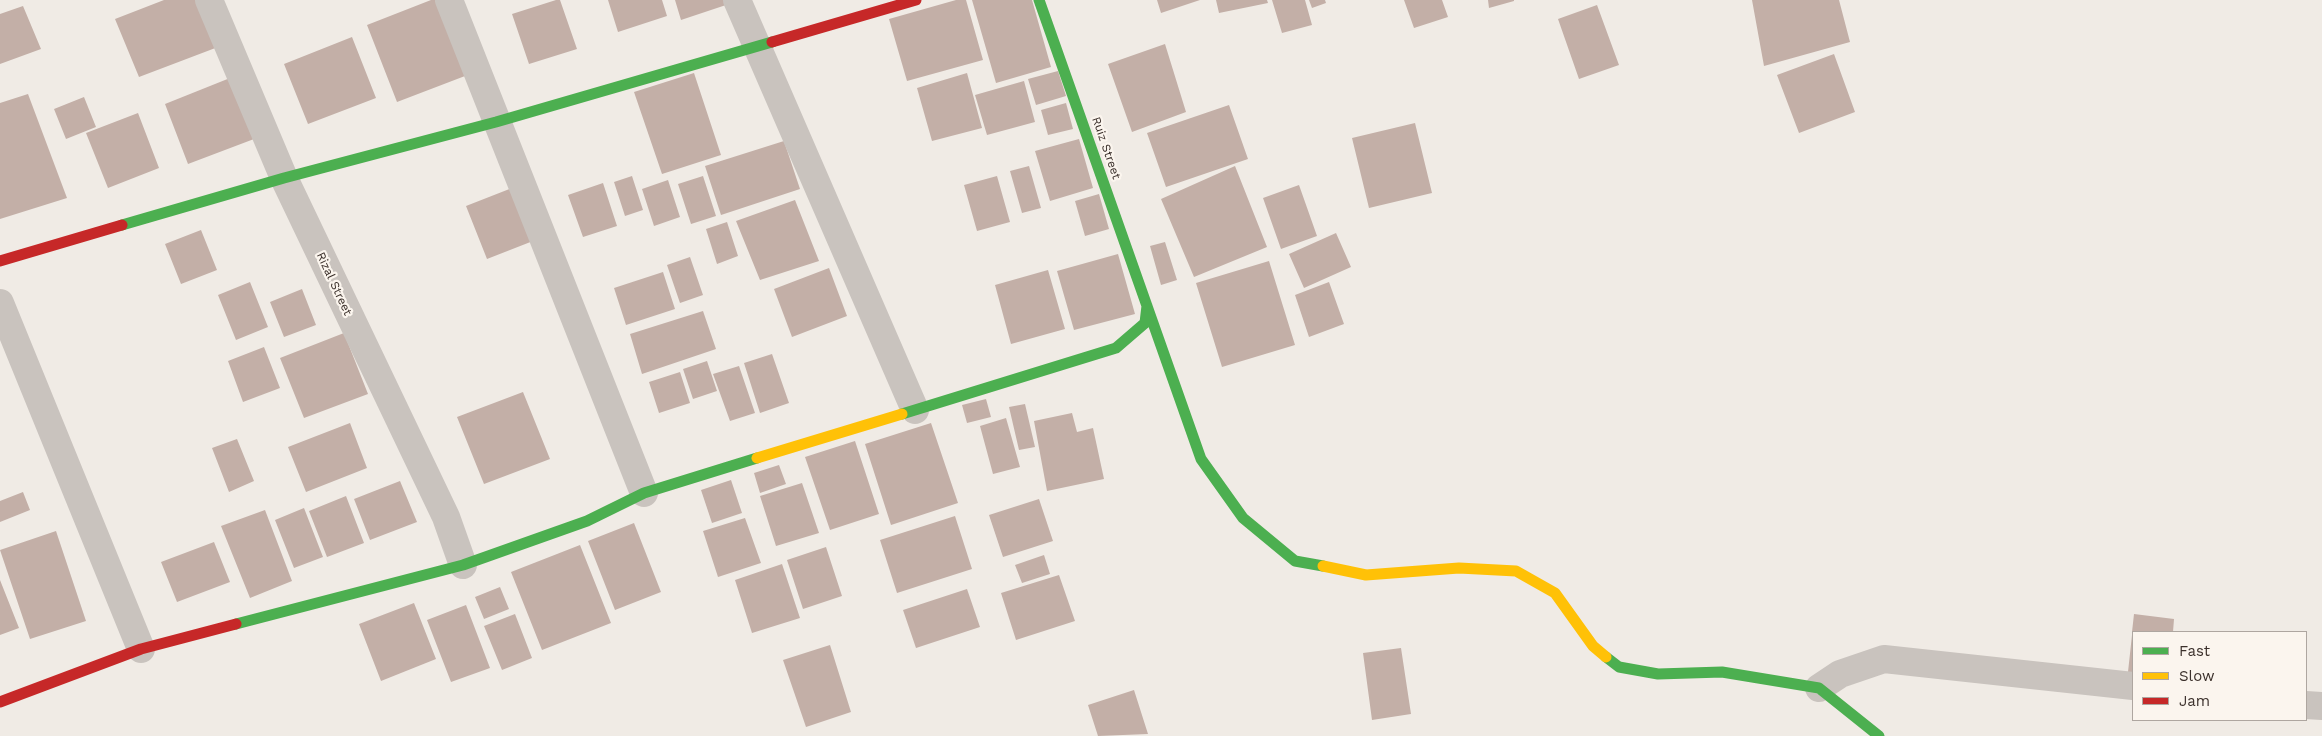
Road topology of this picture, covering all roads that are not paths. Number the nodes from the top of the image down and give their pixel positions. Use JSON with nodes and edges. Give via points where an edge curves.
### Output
{"nodes":[{"id":1,"x":210,"y":0,"type":"edge"},
{"id":2,"x":449,"y":0,"type":"edge"},
{"id":3,"x":737,"y":0,"type":"edge"},
{"id":4,"x":916,"y":0,"type":"edge"},
{"id":5,"x":1039,"y":0,"type":"edge"},
{"id":6,"x":757,"y":48,"type":"junction"},
{"id":7,"x":496,"y":122,"type":"junction"},
{"id":8,"x":284,"y":178,"type":"junction"},
{"id":9,"x":0,"y":261,"type":"edge"},
{"id":10,"x":0,"y":303,"type":"edge"},
{"id":11,"x":1147,"y":306,"type":"junction"},
{"id":12,"x":915,"y":410,"type":"junction"},
{"id":13,"x":644,"y":492,"type":"junction"},
{"id":14,"x":464,"y":565,"type":"junction"},
{"id":15,"x":141,"y":649,"type":"junction"},
{"id":16,"x":2132,"y":686,"type":"edge"},
{"id":17,"x":1819,"y":688,"type":"junction"},
{"id":18,"x":0,"y":702,"type":"edge"},
{"id":19,"x":2307,"y":705,"type":"edge"},
{"id":20,"x":2322,"y":706,"type":"edge"},
{"id":21,"x":1879,"y":736,"type":"edge"}],
"edges":[{"from":1,"to":8,"type":"street","name":"Rizal Street"},
{"from":2,"to":7,"type":"street"},
{"from":3,"to":6,"type":"street"},
{"from":4,"to":6,"type":"street"},
{"from":5,"to":11,"type":"street","name":"Ruiz Street"},
{"from":6,"to":7,"type":"street"},
{"from":6,"to":12,"type":"street"},
{"from":7,"to":8,"type":"street"},
{"from":7,"to":13,"type":"street"},
{"from":8,"to":9,"type":"street"},
{"from":8,"to":14,"type":"street","name":"Rizal Street","via":[[446,517]]},
{"from":10,"to":15,"type":"street"},
{"from":11,"to":12,"type":"street","via":[[1145,323],[1116,348]]},
{"from":11,"to":17,"type":"street","name":"Ruiz Street","via":[[1201,459],[1243,518],[1295,561],[1366,575],[1459,568],[1516,571],[1555,593],[1593,646],[1618,666],[1658,674],[1722,672]]},
{"from":12,"to":13,"type":"street"},
{"from":13,"to":14,"type":"street","via":[[587,521]]},
{"from":14,"to":15,"type":"street"},
{"from":15,"to":18,"type":"street"},
{"from":16,"to":17,"type":"street","via":[[1884,659],[1840,674]]},
{"from":17,"to":21,"type":"street"},
{"from":19,"to":20,"type":"street"}]}
